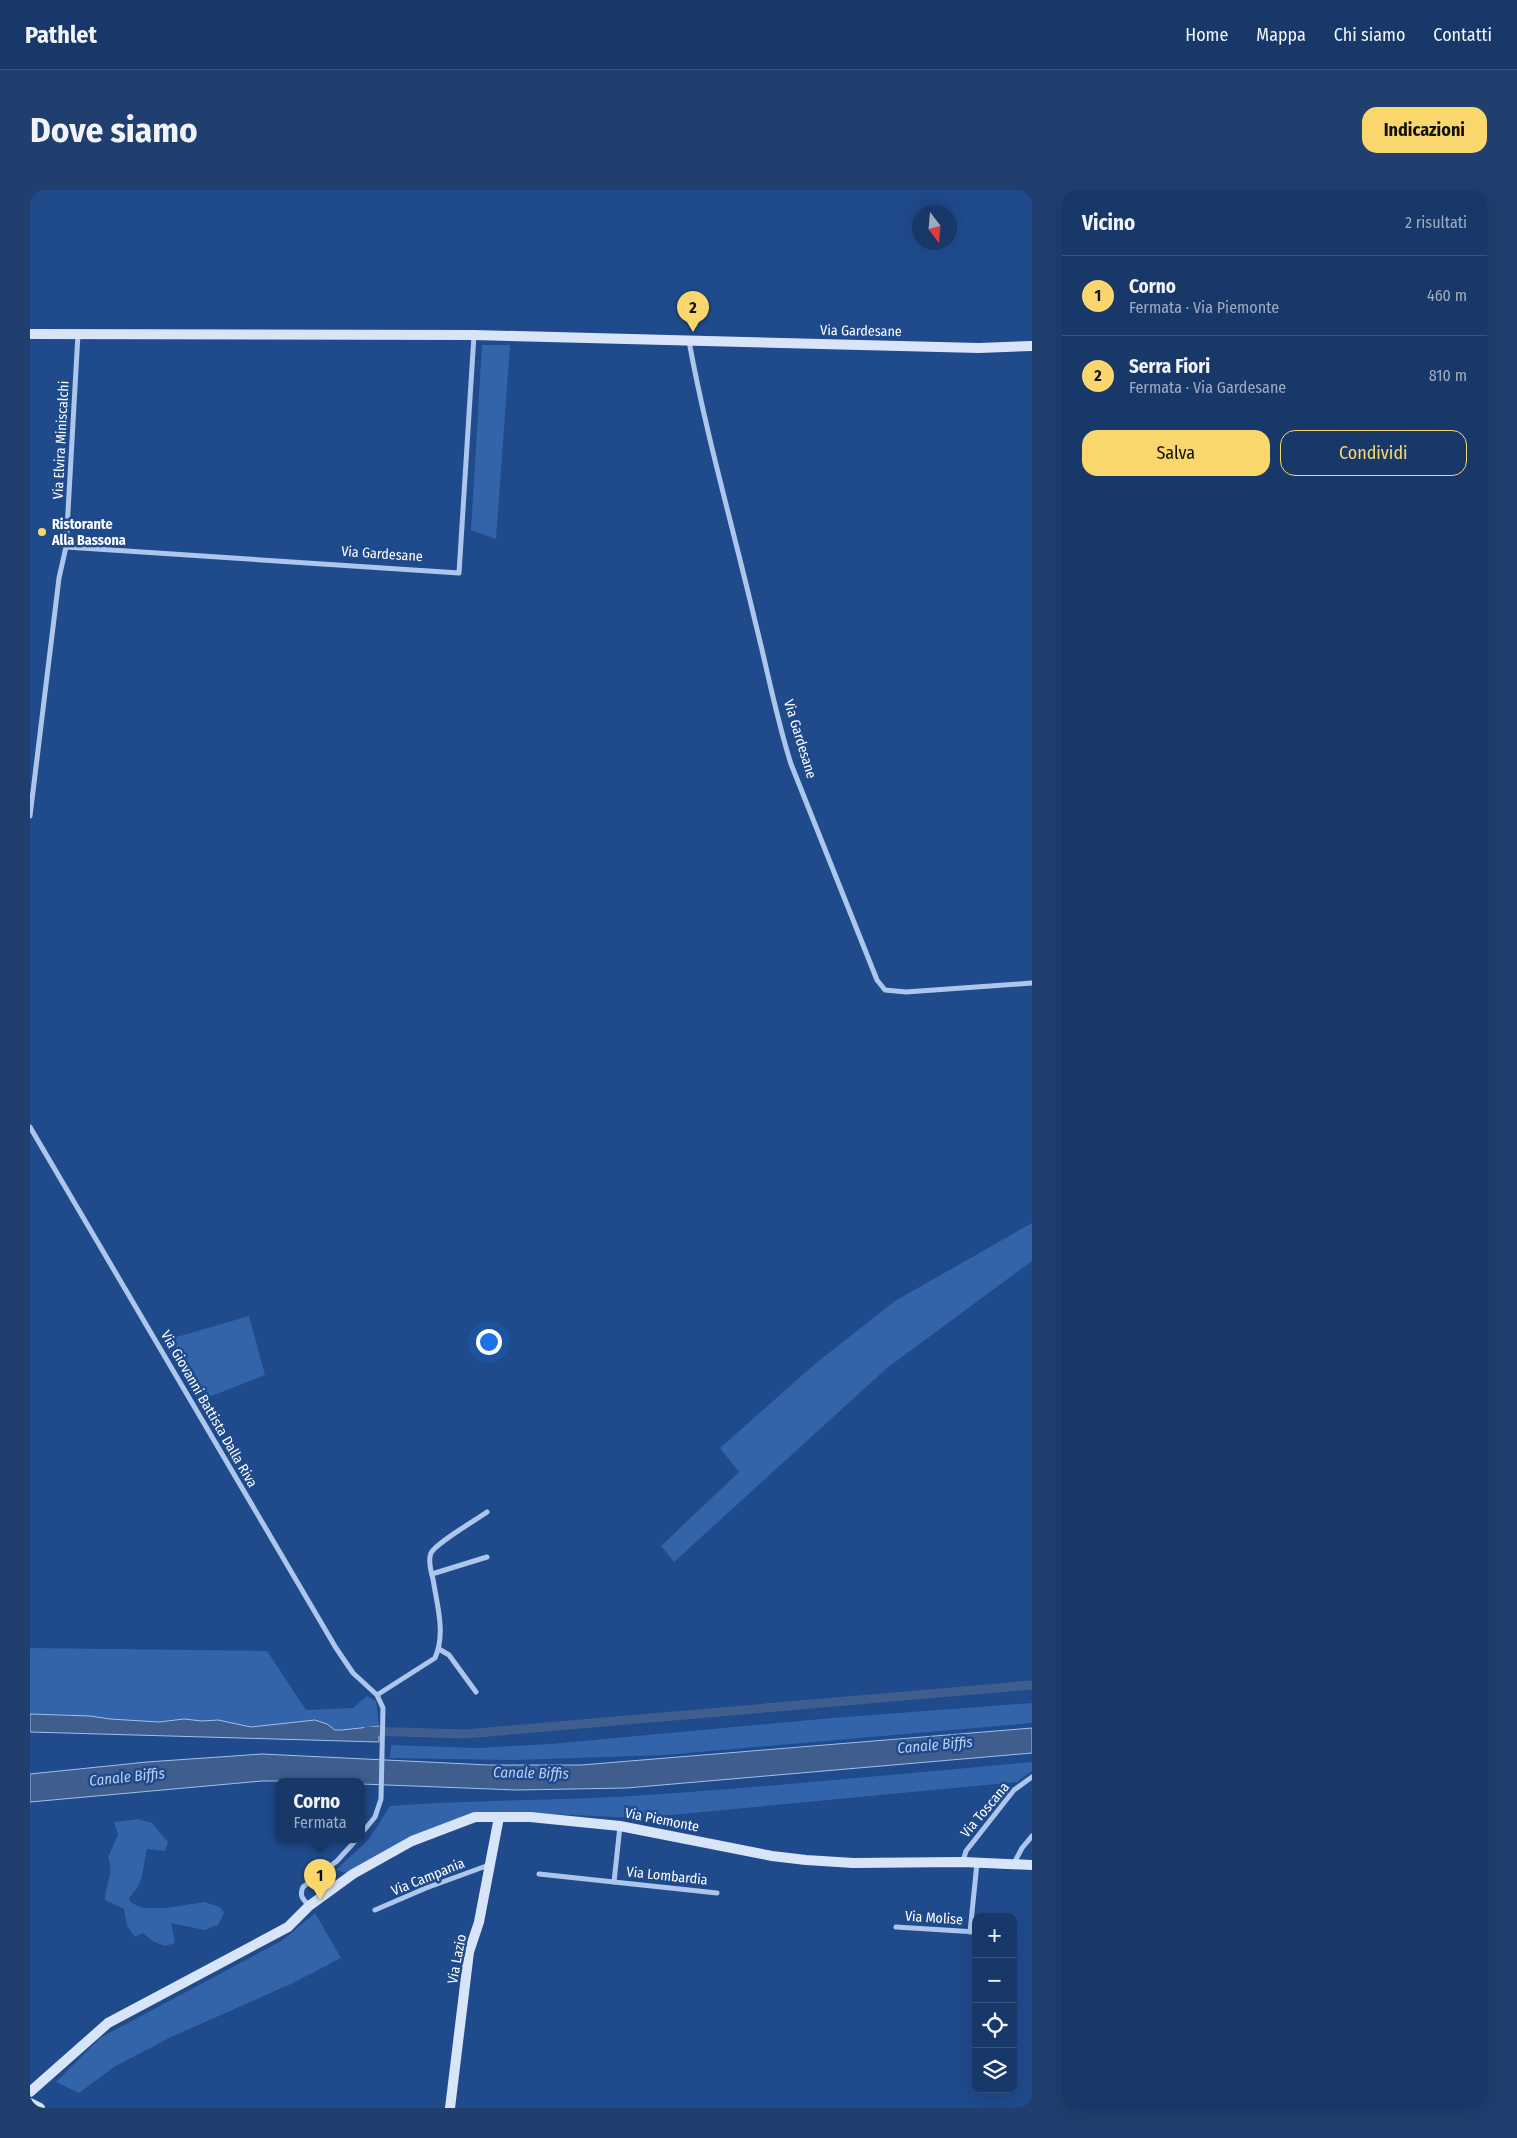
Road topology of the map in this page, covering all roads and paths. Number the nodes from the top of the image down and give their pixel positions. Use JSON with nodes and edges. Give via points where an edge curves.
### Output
{"nodes":[{"id":1,"x":30,"y":334,"type":"edge"},
{"id":2,"x":78,"y":334,"type":"junction"},
{"id":3,"x":474,"y":335,"type":"junction"},
{"id":4,"x":688,"y":341,"type":"junction"},
{"id":5,"x":1032,"y":346,"type":"edge"},
{"id":6,"x":66,"y":547,"type":"junction"},
{"id":7,"x":30,"y":816,"type":"edge"},
{"id":8,"x":1032,"y":983,"type":"edge"},
{"id":9,"x":30,"y":1127,"type":"edge"},
{"id":10,"x":487,"y":1512,"type":"dead end"},
{"id":11,"x":487,"y":1557,"type":"dead end"},
{"id":12,"x":432,"y":1574,"type":"junction"},
{"id":13,"x":439,"y":1649,"type":"junction"},
{"id":14,"x":476,"y":1692,"type":"dead end"},
{"id":15,"x":378,"y":1695,"type":"junction"},
{"id":16,"x":1032,"y":1777,"type":"edge"},
{"id":17,"x":499,"y":1817,"type":"junction"},
{"id":18,"x":620,"y":1826,"type":"junction"},
{"id":19,"x":365,"y":1829,"type":"edge"},
{"id":20,"x":1032,"y":1836,"type":"edge"},
{"id":21,"x":353,"y":1843,"type":"edge"},
{"id":22,"x":963,"y":1862,"type":"junction"},
{"id":23,"x":977,"y":1863,"type":"junction"},
{"id":24,"x":1014,"y":1863,"type":"junction"},
{"id":25,"x":489,"y":1865,"type":"junction"},
{"id":26,"x":1032,"y":1865,"type":"edge"},
{"id":27,"x":540,"y":1874,"type":"dead end"},
{"id":28,"x":614,"y":1882,"type":"junction"},
{"id":29,"x":717,"y":1892,"type":"dead end"},
{"id":30,"x":309,"y":1906,"type":"junction"},
{"id":31,"x":375,"y":1910,"type":"dead end"},
{"id":32,"x":974,"y":1913,"type":"edge"},
{"id":33,"x":896,"y":1927,"type":"dead end"},
{"id":34,"x":972,"y":1932,"type":"edge"},
{"id":35,"x":30,"y":2092,"type":"edge"},
{"id":36,"x":30,"y":2103,"type":"edge"},
{"id":37,"x":40,"y":2108,"type":"edge"},
{"id":38,"x":450,"y":2108,"type":"edge"}],
"edges":[{"from":1,"to":2,"type":"street","name":"Via Gardesane"},
{"from":2,"to":3,"type":"street","name":"Via Gardesane"},
{"from":2,"to":6,"type":"street","name":"Via Elvira Miniscalchi"},
{"from":3,"to":4,"type":"street","name":"Via Gardesane"},
{"from":3,"to":6,"type":"street","name":"Via Gardesane","via":[[459,572]]},
{"from":4,"to":5,"type":"street","name":"Via Gardesane","via":[[979,348]]},
{"from":4,"to":8,"type":"street","name":"Via Gardesane","via":[[712,453],[782,735],[877,980],[885,990],[906,992]]},
{"from":6,"to":7,"type":"street","name":"Via Elvira Miniscalchi","via":[[59,578]]},
{"from":9,"to":15,"type":"street","name":"Via Giovanni Battista Dalla Riva","via":[[336,1648],[353,1673]]},
{"from":10,"to":12,"type":"street","via":[[438,1545],[431,1553]]},
{"from":11,"to":12,"type":"street"},
{"from":12,"to":13,"type":"street","via":[[440,1620]]},
{"from":13,"to":14,"type":"street","via":[[449,1655]]},
{"from":13,"to":15,"type":"street","via":[[430,1662]]},
{"from":15,"to":19,"type":"street","via":[[384,1723],[382,1790],[375,1818]]},
{"from":16,"to":22,"type":"street","name":"Via Toscana","via":[[1014,1790],[966,1851]]},
{"from":17,"to":18,"type":"street","name":"Via Piemonte"},
{"from":17,"to":25,"type":"street","name":"Via Lazio"},
{"from":17,"to":30,"type":"street","name":"Via Piemonte","via":[[475,1817],[412,1841],[353,1874]]},
{"from":18,"to":22,"type":"street","name":"Via Piemonte","via":[[806,1860]]},
{"from":18,"to":28,"type":"street","name":"Via Lombardia"},
{"from":20,"to":24,"type":"street"},
{"from":21,"to":30,"type":"street","via":[[304,1887],[302,1897]]},
{"from":22,"to":23,"type":"street","name":"Via Piemonte"},
{"from":23,"to":24,"type":"street","name":"Via Piemonte"},
{"from":23,"to":32,"type":"street","name":"Via Molise"},
{"from":24,"to":26,"type":"street","name":"Via Piemonte"},
{"from":25,"to":31,"type":"street","name":"Via Campania"},
{"from":25,"to":38,"type":"street","name":"Via Lazio","via":[[480,1922],[469,1952]]},
{"from":27,"to":28,"type":"street","name":"Via Lombardia"},
{"from":28,"to":29,"type":"street","name":"Via Lombardia"},
{"from":30,"to":35,"type":"street","name":"Via Piemonte","via":[[288,1927],[108,2023]]},
{"from":33,"to":34,"type":"street","name":"Via Molise"},
{"from":36,"to":37,"type":"street"}]}
